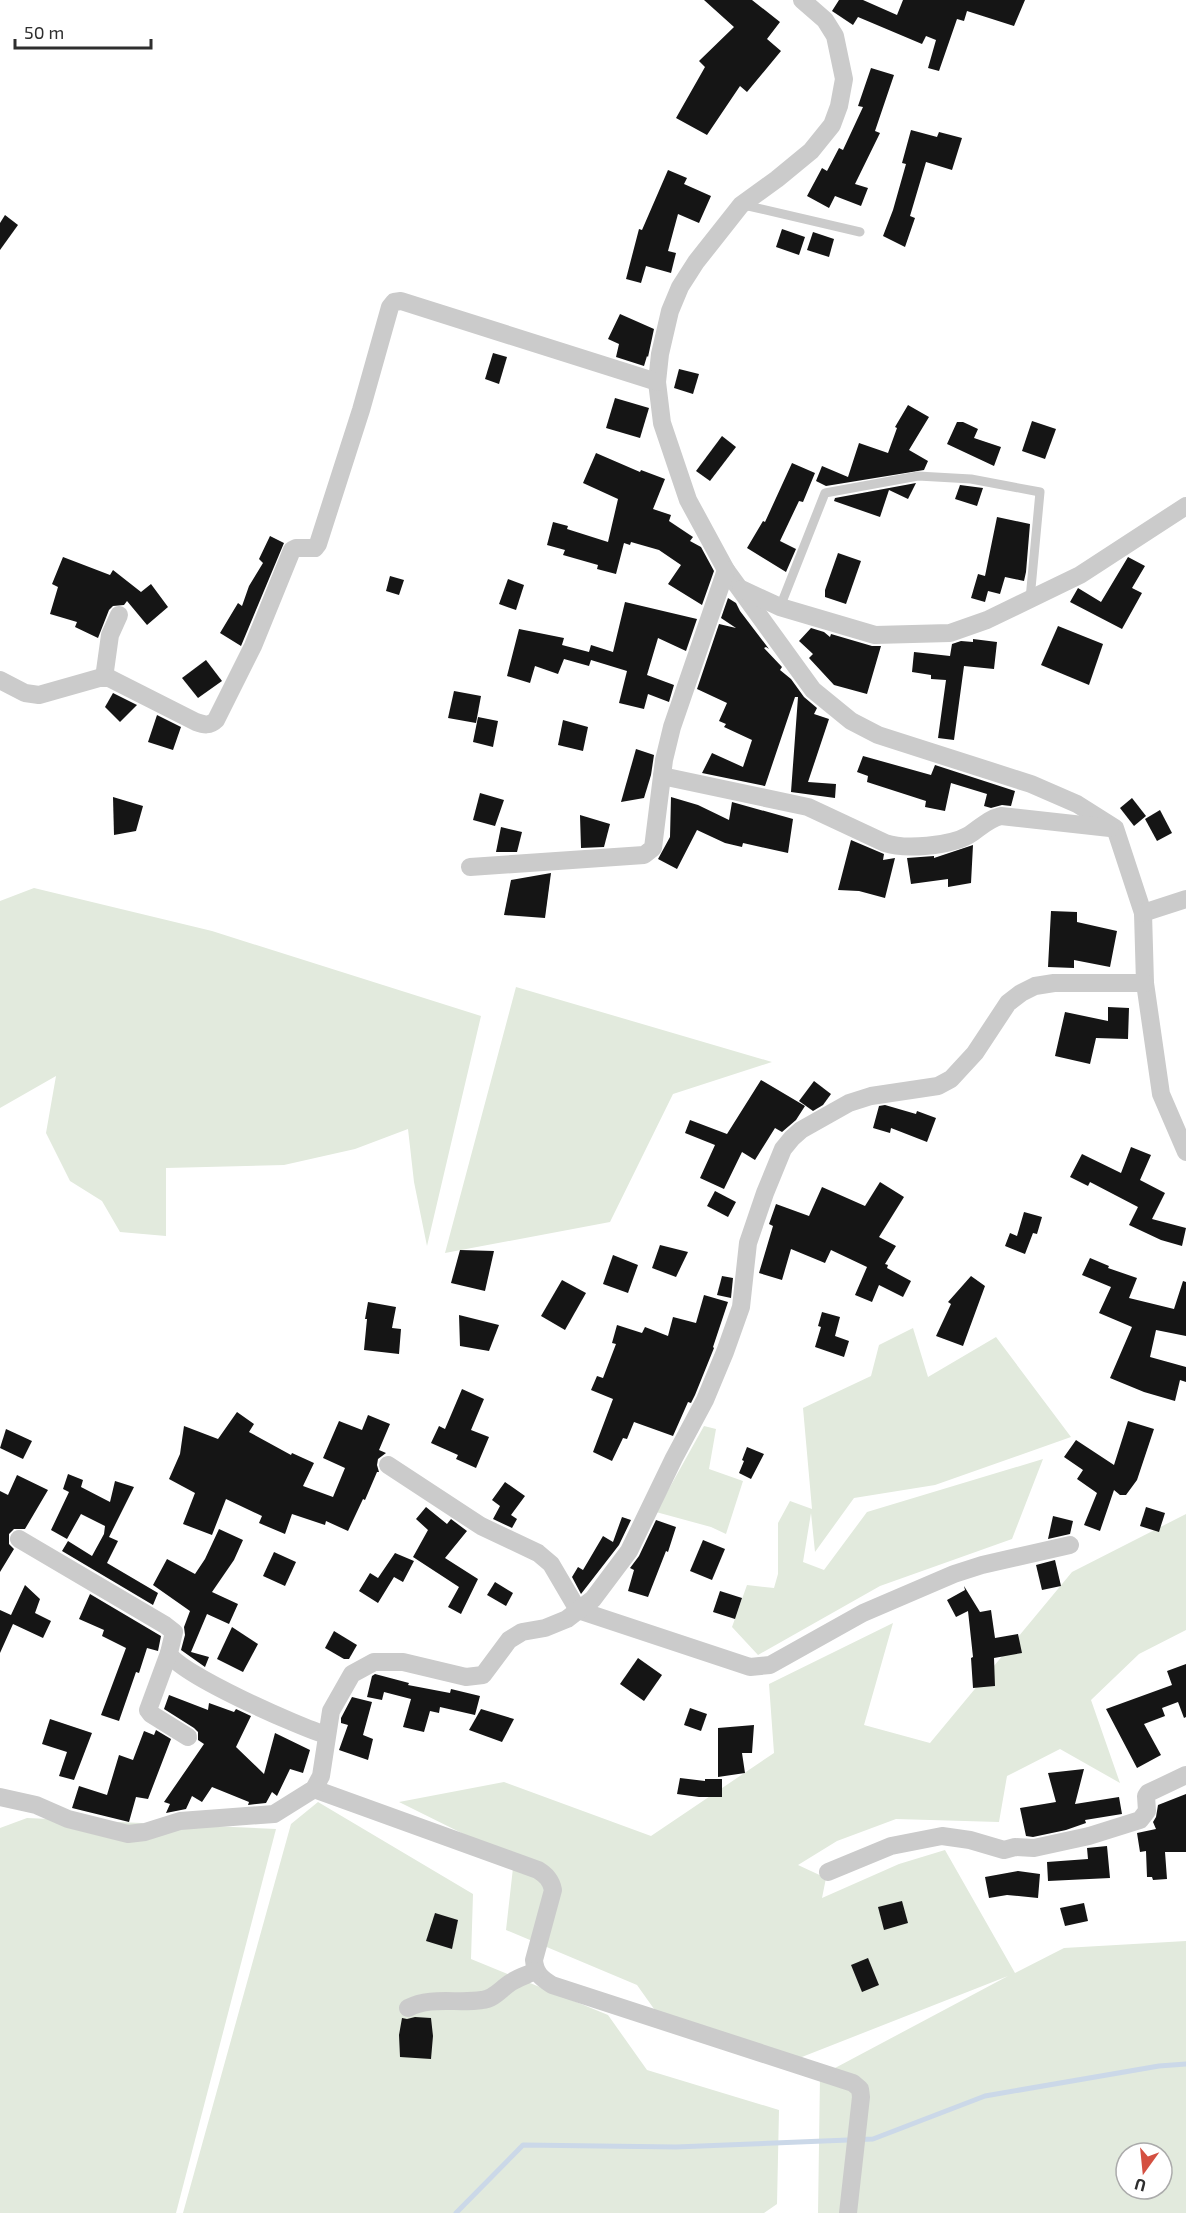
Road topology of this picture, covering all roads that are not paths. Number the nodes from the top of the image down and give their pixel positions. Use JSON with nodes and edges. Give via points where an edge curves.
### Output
{"nodes":[{"id":1,"x":802,"y":0,"type":"edge"},
{"id":2,"x":741,"y":204,"type":"junction"},
{"id":3,"x":860,"y":232,"type":"dead end"},
{"id":4,"x":657,"y":382,"type":"junction"},
{"id":5,"x":1186,"y":506,"type":"edge"},
{"id":6,"x":726,"y":570,"type":"junction"},
{"id":7,"x":739,"y":589,"type":"junction"},
{"id":8,"x":1029,"y":601,"type":"junction"},
{"id":9,"x":780,"y":607,"type":"junction"},
{"id":10,"x":119,"y":615,"type":"dead end"},
{"id":11,"x":104,"y":678,"type":"junction"},
{"id":12,"x":0,"y":680,"type":"edge"},
{"id":13,"x":662,"y":776,"type":"junction"},
{"id":14,"x":1114,"y":828,"type":"junction"},
{"id":15,"x":470,"y":867,"type":"dead end"},
{"id":16,"x":1186,"y":899,"type":"edge"},
{"id":17,"x":1143,"y":913,"type":"junction"},
{"id":18,"x":1145,"y":983,"type":"junction"},
{"id":19,"x":1186,"y":1152,"type":"edge"},
{"id":20,"x":388,"y":1465,"type":"dead end"},
{"id":21,"x":19,"y":1539,"type":"dead end"},
{"id":22,"x":1070,"y":1545,"type":"dead end"},
{"id":23,"x":578,"y":1610,"type":"junction"},
{"id":24,"x":169,"y":1653,"type":"junction"},
{"id":25,"x":326,"y":1735,"type":"junction"},
{"id":26,"x":188,"y":1737,"type":"dead end"},
{"id":27,"x":1186,"y":1775,"type":"edge"},
{"id":28,"x":314,"y":1789,"type":"junction"},
{"id":29,"x":0,"y":1797,"type":"edge"},
{"id":30,"x":828,"y":1872,"type":"dead end"},
{"id":31,"x":535,"y":1971,"type":"junction"},
{"id":32,"x":408,"y":2008,"type":"dead end"},
{"id":33,"x":848,"y":2213,"type":"edge"}],
"edges":[{"from":1,"to":2,"type":"street","via":[[825,20],[835,36],[844,79],[839,106],[832,125],[811,151]]},
{"from":2,"to":3,"type":"lane"},
{"from":2,"to":4,"type":"street","via":[[680,287],[670,311]]},
{"from":4,"to":6,"type":"street","via":[[662,423],[688,500]]},
{"from":4,"to":11,"type":"street","via":[[394,302],[318,544],[315,548],[292,550],[253,646],[216,720],[207,725],[196,722]]},
{"from":5,"to":8,"type":"street","via":[[1080,574]]},
{"from":6,"to":7,"type":"street"},
{"from":6,"to":13,"type":"street","via":[[672,727]]},
{"from":7,"to":9,"type":"street"},
{"from":7,"to":14,"type":"street","via":[[813,690],[851,721],[878,735],[1031,784],[1077,804]]},
{"from":8,"to":9,"type":"street","via":[[950,633],[875,635]]},
{"from":8,"to":9,"type":"lane","via":[[1040,492],[971,478],[918,477],[825,493]]},
{"from":10,"to":11,"type":"street","via":[[110,635]]},
{"from":11,"to":12,"type":"street","via":[[39,695],[25,693]]},
{"from":13,"to":14,"type":"street","via":[[816,810],[898,847],[955,841],[1001,816]]},
{"from":13,"to":15,"type":"street","via":[[653,848],[644,855]]},
{"from":14,"to":17,"type":"street"},
{"from":16,"to":17,"type":"street"},
{"from":17,"to":18,"type":"street"},
{"from":18,"to":19,"type":"street","via":[[1161,1094]]},
{"from":18,"to":23,"type":"street","via":[[1054,983],[1028,989],[1008,1003],[975,1053],[951,1079],[938,1086],[849,1102],[792,1138],[783,1149],[751,1233],[741,1307],[705,1401],[629,1551],[593,1599]]},
{"from":20,"to":23,"type":"street","via":[[481,1526],[538,1553],[551,1564]]},
{"from":21,"to":24,"type":"street","via":[[165,1625],[174,1632]]},
{"from":22,"to":23,"type":"street","via":[[954,1574],[863,1613],[770,1665],[758,1667]]},
{"from":23,"to":25,"type":"street","via":[[545,1628],[522,1632],[510,1640],[483,1675],[466,1677],[403,1662],[374,1662],[352,1674],[331,1711]]},
{"from":24,"to":25,"type":"street","via":[[177,1664],[212,1684]]},
{"from":24,"to":26,"type":"street","via":[[148,1710]]},
{"from":25,"to":28,"type":"street","via":[[321,1776]]},
{"from":27,"to":30,"type":"street","via":[[1148,1793],[1147,1811],[1140,1820],[1089,1836],[1004,1850],[942,1836],[891,1846]]},
{"from":28,"to":29,"type":"street","via":[[274,1814],[180,1821],[128,1833]]},
{"from":28,"to":31,"type":"street","via":[[546,1875],[553,1890],[534,1960]]},
{"from":31,"to":32,"type":"street","via":[[483,2000],[418,2003]]},
{"from":31,"to":33,"type":"street","via":[[552,1985],[853,2083],[860,2089],[861,2097]]}]}
